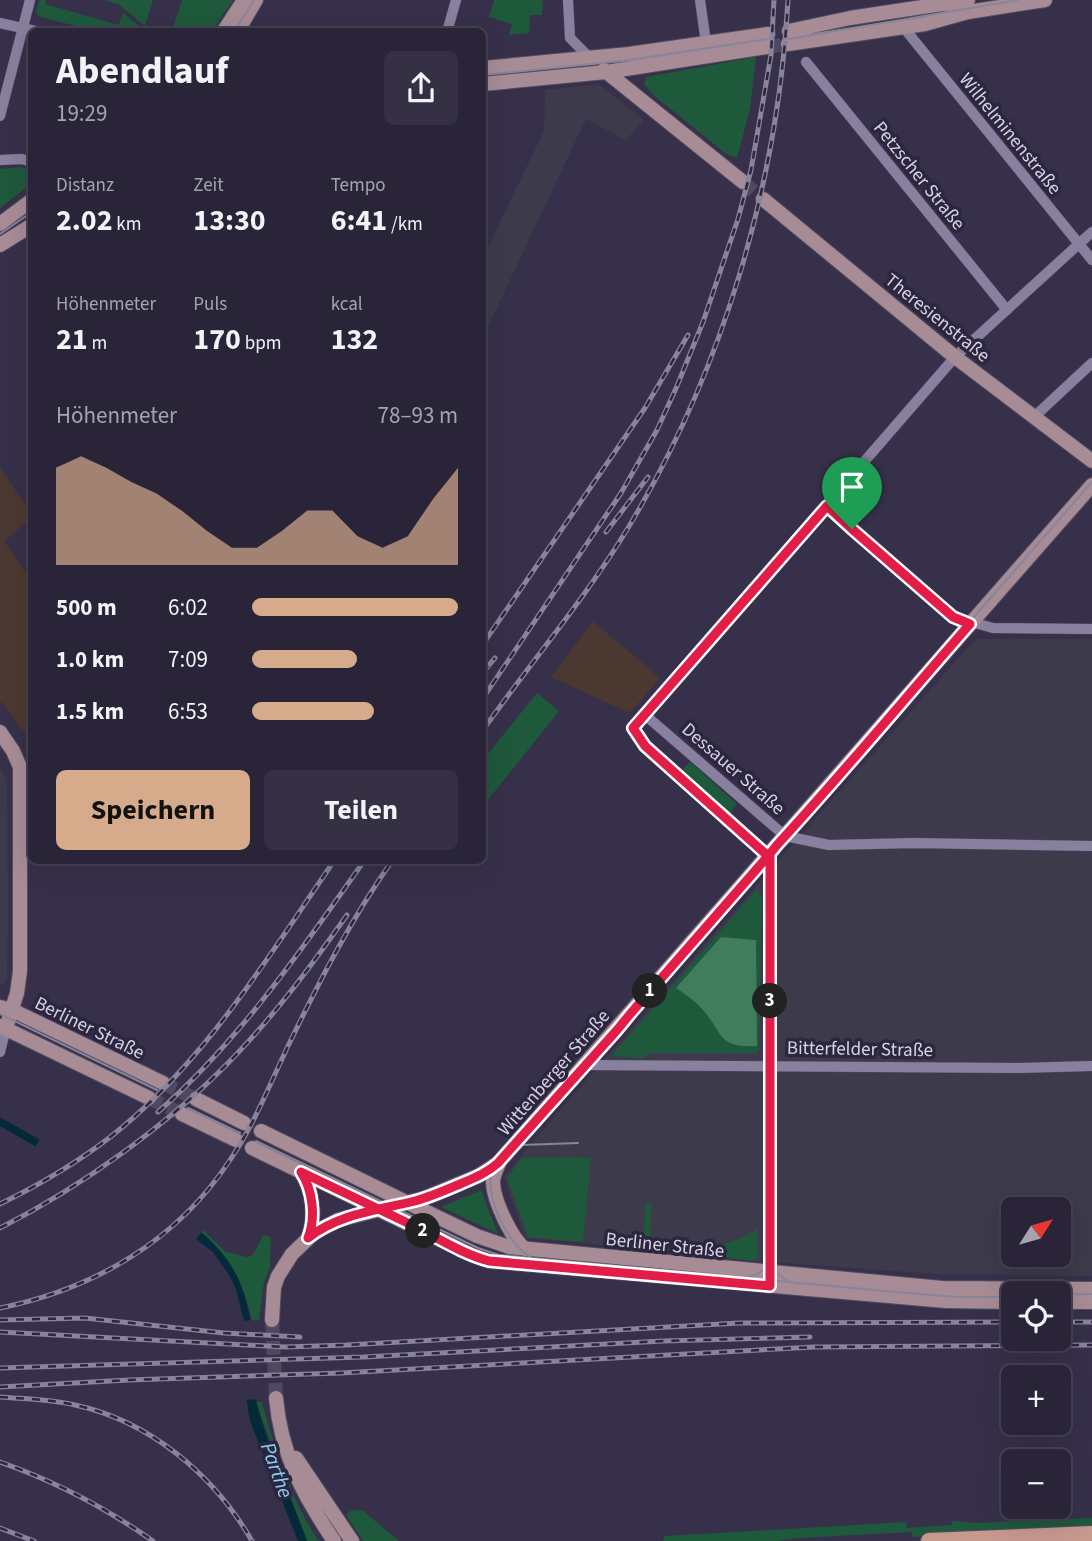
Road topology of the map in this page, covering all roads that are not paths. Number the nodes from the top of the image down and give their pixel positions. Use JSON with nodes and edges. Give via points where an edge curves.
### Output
{"nodes":[{"id":1,"x":30,"y":0,"type":"edge"},
{"id":2,"x":244,"y":0,"type":"edge"},
{"id":3,"x":256,"y":0,"type":"edge"},
{"id":4,"x":456,"y":0,"type":"edge"},
{"id":5,"x":568,"y":0,"type":"edge"},
{"id":6,"x":700,"y":0,"type":"edge"},
{"id":7,"x":968,"y":0,"type":"edge"},
{"id":8,"x":1045,"y":0,"type":"edge"},
{"id":9,"x":945,"y":2,"type":"edge"},
{"id":10,"x":0,"y":23,"type":"edge"},
{"id":11,"x":23,"y":28,"type":"junction"},
{"id":12,"x":226,"y":28,"type":"edge"},
{"id":13,"x":239,"y":28,"type":"edge"},
{"id":14,"x":448,"y":28,"type":"edge"},
{"id":15,"x":904,"y":28,"type":"junction"},
{"id":16,"x":28,"y":29,"type":"edge"},
{"id":17,"x":570,"y":38,"type":"junction"},
{"id":18,"x":706,"y":43,"type":"junction"},
{"id":19,"x":590,"y":58,"type":"junction"},
{"id":20,"x":567,"y":60,"type":"junction"},
{"id":21,"x":806,"y":62,"type":"dead end"},
{"id":22,"x":645,"y":67,"type":"junction"},
{"id":23,"x":486,"y":68,"type":"edge"},
{"id":24,"x":606,"y":72,"type":"junction"},
{"id":25,"x":486,"y":83,"type":"edge"},
{"id":26,"x":635,"y":95,"type":"junction"},
{"id":27,"x":0,"y":116,"type":"edge"},
{"id":28,"x":0,"y":160,"type":"edge"},
{"id":29,"x":28,"y":161,"type":"edge"},
{"id":30,"x":743,"y":182,"type":"tunnel mouth"},
{"id":31,"x":763,"y":199,"type":"tunnel mouth"},
{"id":32,"x":28,"y":203,"type":"edge"},
{"id":33,"x":0,"y":224,"type":"edge"},
{"id":34,"x":28,"y":228,"type":"edge"},
{"id":35,"x":1092,"y":233,"type":"edge"},
{"id":36,"x":1079,"y":244,"type":"junction"},
{"id":37,"x":0,"y":245,"type":"edge"},
{"id":38,"x":1092,"y":260,"type":"edge"},
{"id":39,"x":1007,"y":310,"type":"junction"},
{"id":40,"x":955,"y":357,"type":"junction"},
{"id":41,"x":1092,"y":363,"type":"edge"},
{"id":42,"x":1034,"y":417,"type":"junction"},
{"id":43,"x":1092,"y":461,"type":"edge"},
{"id":44,"x":1092,"y":485,"type":"edge"},
{"id":45,"x":827,"y":506,"type":"junction"},
{"id":46,"x":970,"y":624,"type":"junction"},
{"id":47,"x":1092,"y":629,"type":"edge"},
{"id":48,"x":645,"y":713,"type":"junction"},
{"id":49,"x":0,"y":732,"type":"edge"},
{"id":50,"x":785,"y":836,"type":"junction"},
{"id":51,"x":1092,"y":846,"type":"edge"},
{"id":52,"x":769,"y":855,"type":"junction"},
{"id":53,"x":6,"y":1008,"type":"edge"},
{"id":54,"x":3,"y":1027,"type":"edge"},
{"id":55,"x":0,"y":1052,"type":"edge"},
{"id":56,"x":770,"y":1064,"type":"junction"},
{"id":57,"x":586,"y":1065,"type":"junction"},
{"id":58,"x":1092,"y":1066,"type":"edge"},
{"id":59,"x":163,"y":1083,"type":"tunnel mouth"},
{"id":60,"x":149,"y":1098,"type":"tunnel mouth"},
{"id":61,"x":196,"y":1099,"type":"tunnel mouth"},
{"id":62,"x":182,"y":1114,"type":"tunnel mouth"},
{"id":63,"x":244,"y":1123,"type":"dead end"},
{"id":64,"x":261,"y":1131,"type":"dead end"},
{"id":65,"x":236,"y":1140,"type":"dead end"},
{"id":66,"x":252,"y":1148,"type":"dead end"},
{"id":67,"x":501,"y":1160,"type":"junction"},
{"id":68,"x":301,"y":1172,"type":"junction"},
{"id":69,"x":400,"y":1204,"type":"junction"},
{"id":70,"x":377,"y":1209,"type":"junction"},
{"id":71,"x":308,"y":1238,"type":"junction"},
{"id":72,"x":525,"y":1249,"type":"junction"},
{"id":73,"x":770,"y":1279,"type":"junction"},
{"id":74,"x":1092,"y":1289,"type":"edge"},
{"id":75,"x":1001,"y":1302,"type":"edge"},
{"id":76,"x":1071,"y":1302,"type":"edge"},
{"id":77,"x":1092,"y":1302,"type":"edge"},
{"id":78,"x":272,"y":1320,"type":"tunnel mouth"},
{"id":79,"x":276,"y":1398,"type":"tunnel mouth"},
{"id":80,"x":284,"y":1438,"type":"junction"},
{"id":81,"x":1092,"y":1534,"type":"edge"},
{"id":82,"x":334,"y":1541,"type":"edge"},
{"id":83,"x":352,"y":1541,"type":"edge"},
{"id":84,"x":929,"y":1541,"type":"edge"}],
"edges":[{"from":1,"to":11,"type":"street"},
{"from":2,"to":12,"type":"main road"},
{"from":3,"to":13,"type":"main road"},
{"from":4,"to":14,"type":"street"},
{"from":5,"to":17,"type":"street"},
{"from":6,"to":18,"type":"street"},
{"from":7,"to":9,"type":"main road"},
{"from":8,"to":15,"type":"main road"},
{"from":9,"to":15,"type":"main road","via":[[850,18],[789,37]]},
{"from":10,"to":11,"type":"street"},
{"from":11,"to":16,"type":"street"},
{"from":11,"to":27,"type":"street"},
{"from":15,"to":36,"type":"street","name":"Wilhelminenstraße"},
{"from":17,"to":19,"type":"street"},
{"from":17,"to":20,"type":"street"},
{"from":18,"to":19,"type":"main road"},
{"from":18,"to":22,"type":"main road","via":[[767,41]]},
{"from":19,"to":20,"type":"main road"},
{"from":19,"to":24,"type":"main road"},
{"from":20,"to":23,"type":"main road"},
{"from":21,"to":39,"type":"street","name":"Petzscher Straße"},
{"from":22,"to":24,"type":"main road"},
{"from":22,"to":26,"type":"main road"},
{"from":24,"to":25,"type":"main road"},
{"from":24,"to":26,"type":"main road"},
{"from":26,"to":30,"type":"main road"},
{"from":28,"to":29,"type":"street"},
{"from":31,"to":40,"type":"main road","name":"Theresienstraße"},
{"from":32,"to":33,"type":"main road"},
{"from":34,"to":37,"type":"main road"},
{"from":35,"to":36,"type":"street"},
{"from":36,"to":38,"type":"street","name":"Wilhelminenstraße"},
{"from":36,"to":39,"type":"street"},
{"from":39,"to":40,"type":"street"},
{"from":40,"to":42,"type":"main road","name":"Theresienstraße"},
{"from":40,"to":45,"type":"street"},
{"from":41,"to":42,"type":"street"},
{"from":42,"to":43,"type":"main road","name":"Theresienstraße"},
{"from":44,"to":46,"type":"main road","name":"Wittenberger Straße"},
{"from":45,"to":46,"type":"street","via":[[953,617]]},
{"from":45,"to":48,"type":"street"},
{"from":46,"to":47,"type":"street"},
{"from":46,"to":50,"type":"main road","name":"Wittenberger Straße"},
{"from":48,"to":50,"type":"street","name":"Dessauer Straße"},
{"from":48,"to":52,"type":"street","via":[[633,728],[645,746]]},
{"from":49,"to":53,"type":"main road","via":[[20,767],[20,971]]},
{"from":50,"to":51,"type":"street","name":"Dessauer Straße","via":[[829,845]]},
{"from":50,"to":52,"type":"main road","name":"Wittenberger Straße"},
{"from":52,"to":56,"type":"street"},
{"from":52,"to":57,"type":"main road","name":"Wittenberger Straße"},
{"from":53,"to":54,"type":"main road"},
{"from":53,"to":59,"type":"main road","name":"Berliner Straße"},
{"from":54,"to":55,"type":"street"},
{"from":54,"to":60,"type":"main road","name":"Berliner Straße"},
{"from":56,"to":57,"type":"street","name":"Bitterfelder Straße"},
{"from":56,"to":58,"type":"street","name":"Bitterfelder Straße"},
{"from":56,"to":73,"type":"street"},
{"from":57,"to":67,"type":"main road","name":"Wittenberger Straße"},
{"from":61,"to":63,"type":"main road"},
{"from":62,"to":65,"type":"main road"},
{"from":64,"to":69,"type":"main road","name":"Berliner Straße"},
{"from":66,"to":68,"type":"main road","name":"Berliner Straße"},
{"from":67,"to":69,"type":"main road","name":"Wittenberger Straße","via":[[482,1174]]},
{"from":67,"to":72,"type":"main road","via":[[494,1178],[495,1192],[511,1233]]},
{"from":68,"to":70,"type":"main road","name":"Berliner Straße"},
{"from":68,"to":71,"type":"main road","via":[[312,1207]]},
{"from":69,"to":70,"type":"main road","name":"Wittenberger Straße"},
{"from":69,"to":72,"type":"main road","name":"Berliner Straße","via":[[490,1241]]},
{"from":70,"to":71,"type":"main road","name":"Wittenberger Straße","via":[[333,1222]]},
{"from":70,"to":73,"type":"main road","name":"Berliner Straße","via":[[489,1261]]},
{"from":71,"to":78,"type":"main road","name":"Wittenberger Straße","via":[[278,1276]]},
{"from":72,"to":73,"type":"main road","name":"Berliner Straße"},
{"from":73,"to":74,"type":"main road","name":"Berliner Straße","via":[[967,1290]]},
{"from":73,"to":75,"type":"main road","name":"Berliner Straße","via":[[946,1301]]},
{"from":76,"to":77,"type":"main road"},
{"from":79,"to":80,"type":"main road"},
{"from":80,"to":82,"type":"main road","via":[[305,1497]]},
{"from":80,"to":83,"type":"main road"},
{"from":81,"to":84,"type":"main road"}]}
